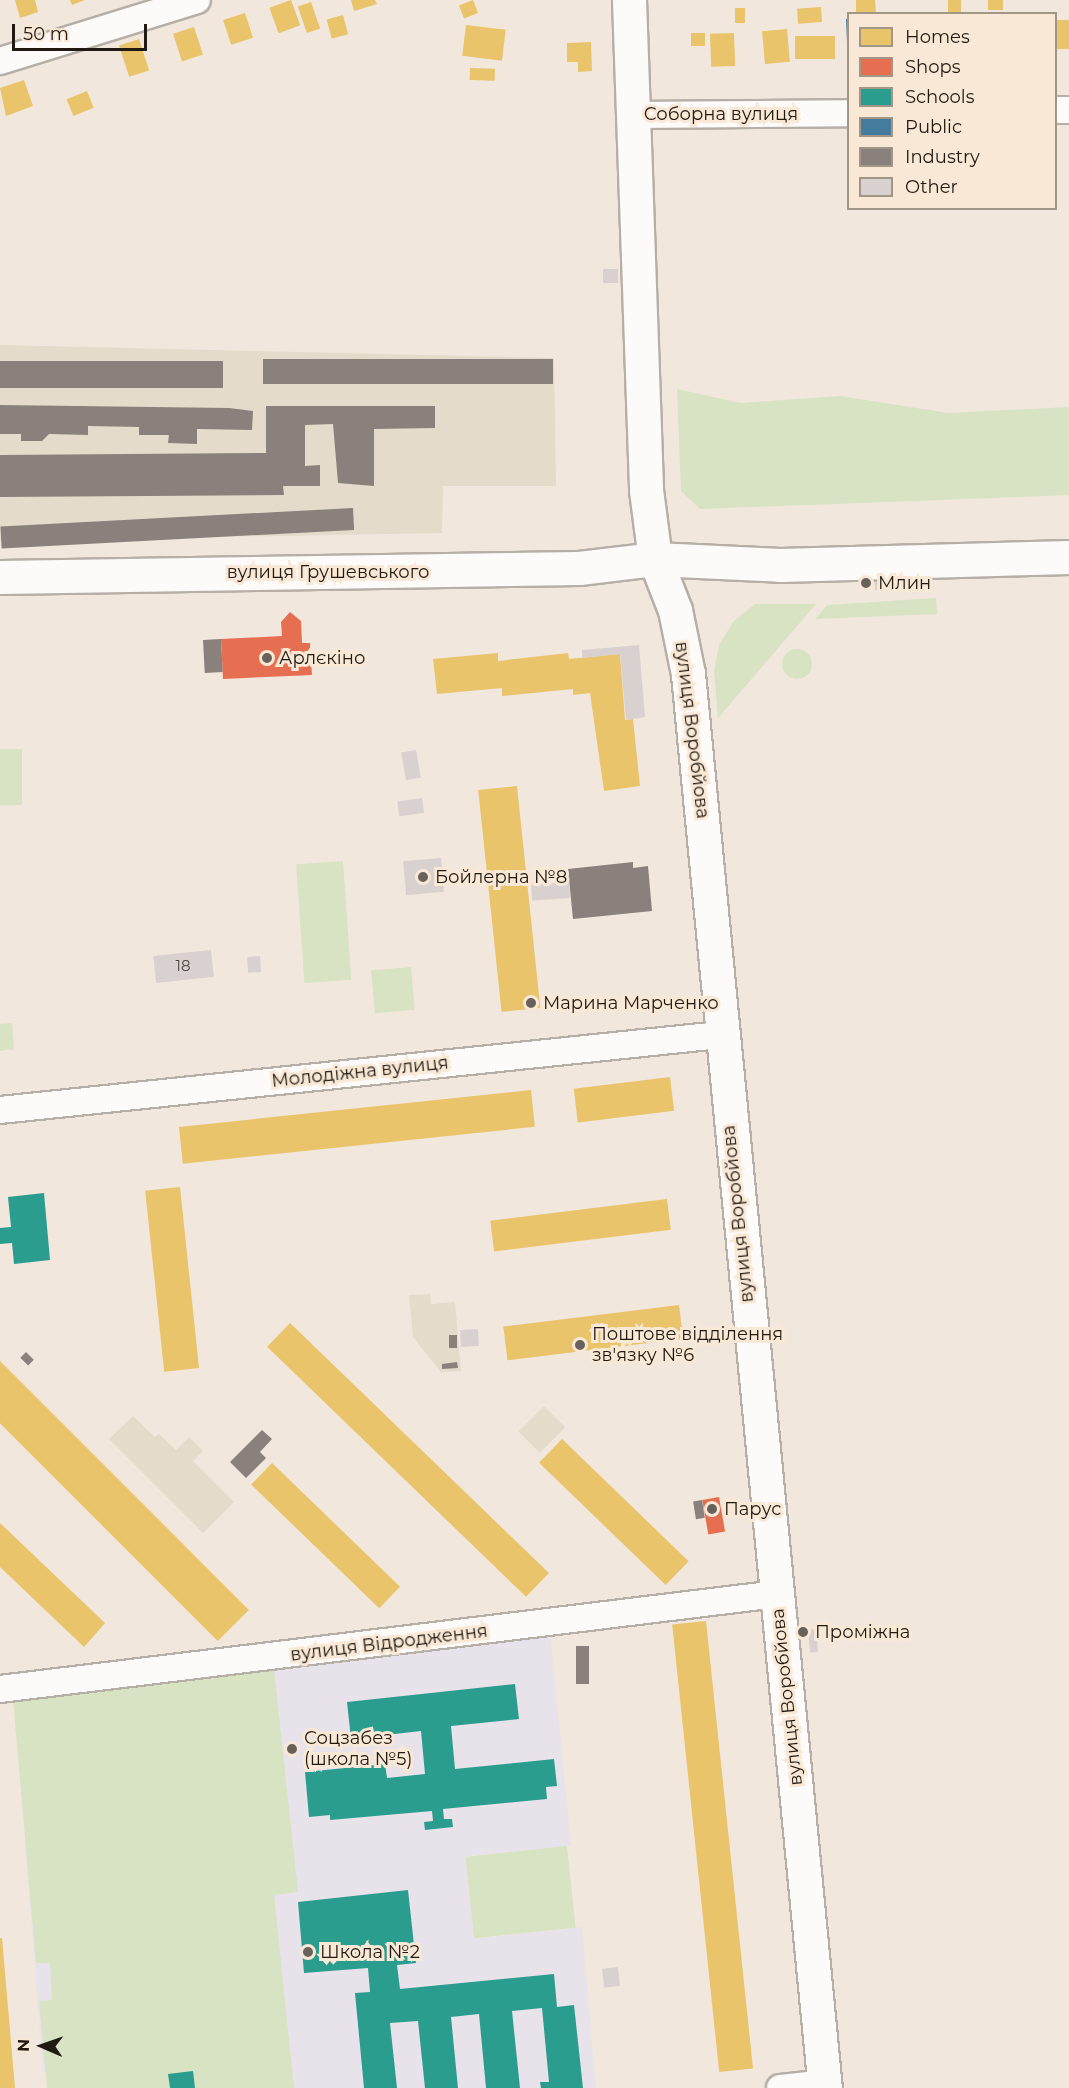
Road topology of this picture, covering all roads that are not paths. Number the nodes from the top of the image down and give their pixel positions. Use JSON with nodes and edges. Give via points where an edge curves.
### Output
{"nodes":[{"id":1,"x":197,"y":0,"type":"edge"},
{"id":2,"x":629,"y":0,"type":"edge"},
{"id":3,"x":0,"y":61,"type":"edge"},
{"id":4,"x":847,"y":112,"type":"edge"},
{"id":5,"x":635,"y":115,"type":"junction"},
{"id":6,"x":1069,"y":557,"type":"edge"},
{"id":7,"x":655,"y":559,"type":"junction"},
{"id":8,"x":0,"y":576,"type":"edge"},
{"id":9,"x":720,"y":1035,"type":"junction"},
{"id":10,"x":0,"y":1110,"type":"edge"},
{"id":11,"x":777,"y":1594,"type":"junction"},
{"id":12,"x":0,"y":1689,"type":"edge"},
{"id":13,"x":825,"y":2085,"type":"edge"},
{"id":14,"x":780,"y":2088,"type":"edge"}],
"edges":[{"from":1,"to":3,"type":"street"},
{"from":2,"to":5,"type":"main road","name":"Соборна вулиця"},
{"from":4,"to":5,"type":"street","name":"Соборна вулиця"},
{"from":5,"to":7,"type":"main road","name":"вулиця Воробйова","via":[[641,429]]},
{"from":6,"to":7,"type":"main road","name":"вулиця Грушевського","via":[[780,566]]},
{"from":7,"to":8,"type":"main road","name":"вулиця Грушевського","via":[[579,568]]},
{"from":7,"to":9,"type":"main road","name":"вулиця Воробйова","via":[[675,610],[688,674],[707,844]]},
{"from":9,"to":10,"type":"street","name":"Молодіжна вулиця"},
{"from":9,"to":11,"type":"main road","name":"вулиця Воробйова"},
{"from":11,"to":12,"type":"street","name":"вулиця Відродження"},
{"from":11,"to":13,"type":"main road","name":"вулиця Воробйова"},
{"from":13,"to":14,"type":"street"}]}
